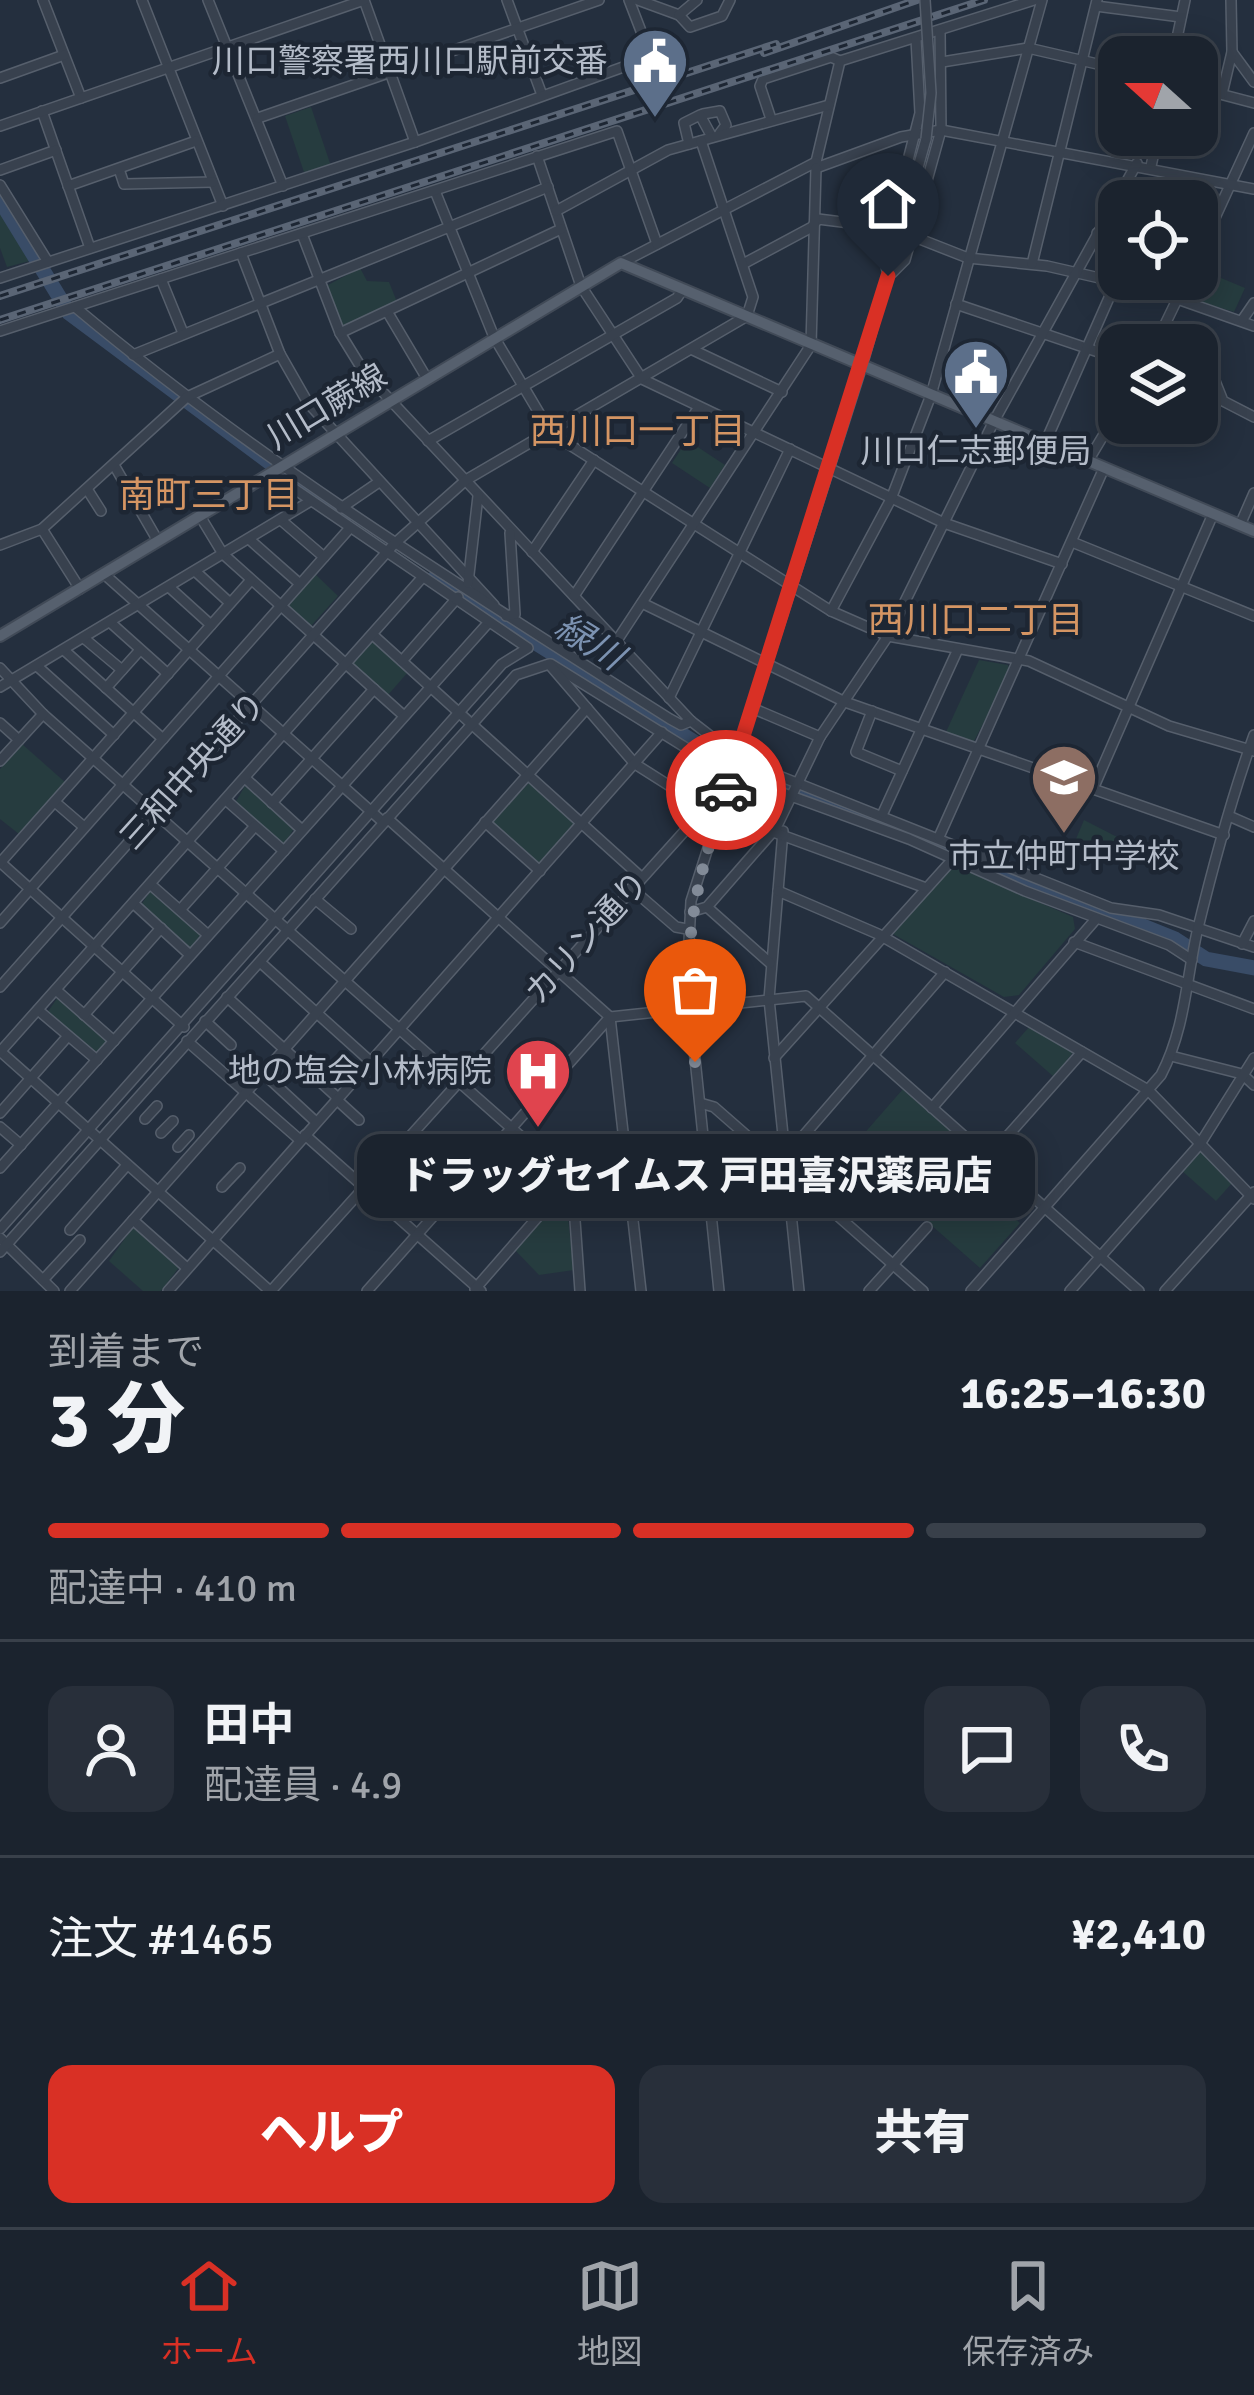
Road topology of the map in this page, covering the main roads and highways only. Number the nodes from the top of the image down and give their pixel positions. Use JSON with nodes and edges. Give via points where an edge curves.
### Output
{"nodes":[{"id":1,"x":1254,"y":531,"type":"edge"},
{"id":2,"x":0,"y":635,"type":"edge"}],
"edges":[{"from":1,"to":2,"type":"main road","name":"川口蕨線","via":[[621,263]]}]}
